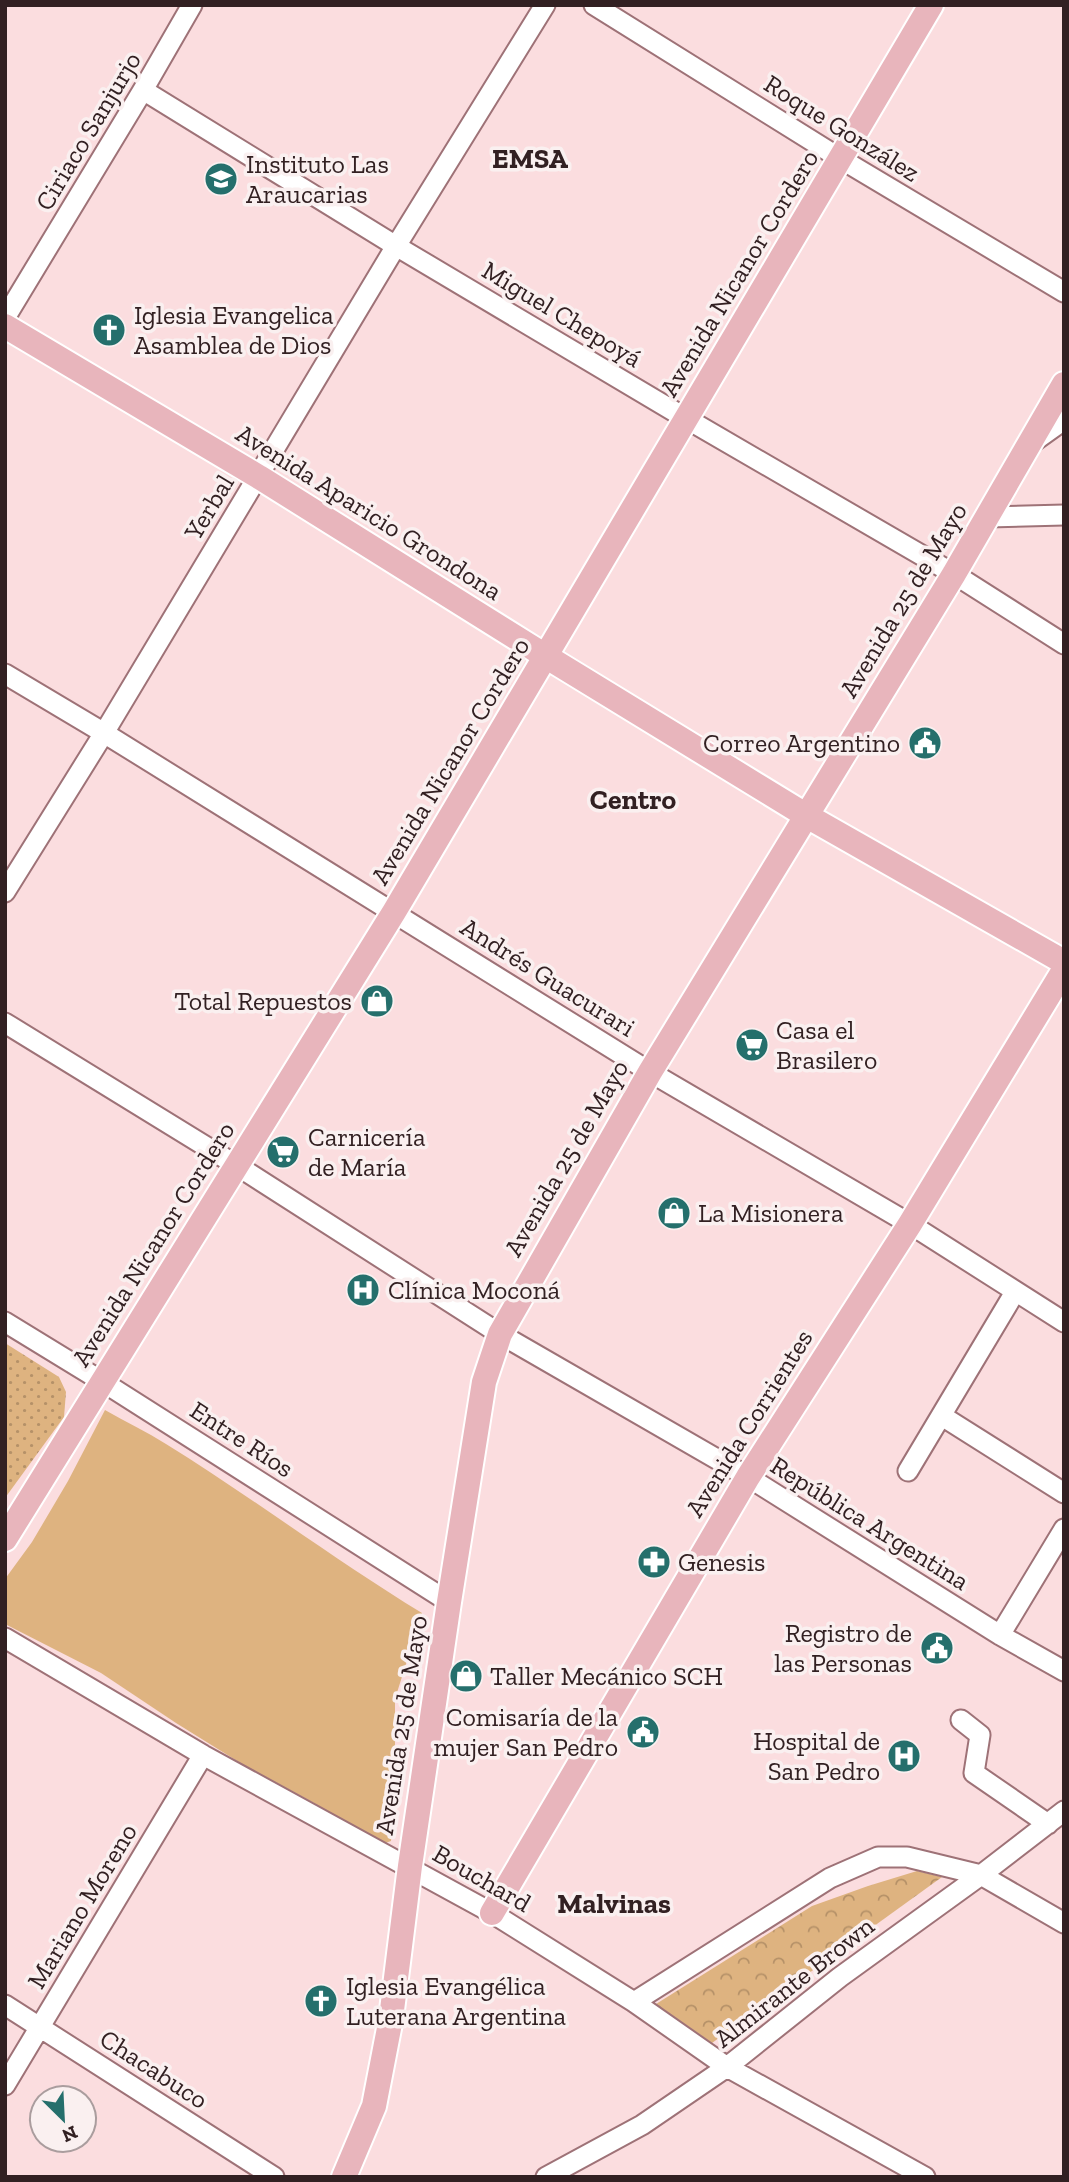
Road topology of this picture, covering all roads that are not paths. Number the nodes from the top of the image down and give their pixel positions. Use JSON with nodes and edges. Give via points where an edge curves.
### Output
{"nodes":[{"id":1,"x":192,"y":5,"type":"edge"},
{"id":2,"x":545,"y":5,"type":"edge"},
{"id":3,"x":594,"y":5,"type":"edge"},
{"id":4,"x":931,"y":5,"type":"edge"},
{"id":5,"x":143,"y":90,"type":"junction"},
{"id":6,"x":841,"y":159,"type":"junction"},
{"id":7,"x":396,"y":246,"type":"junction"},
{"id":8,"x":1064,"y":292,"type":"edge"},
{"id":9,"x":5,"y":318,"type":"edge"},
{"id":10,"x":5,"y":326,"type":"edge"},
{"id":11,"x":1064,"y":384,"type":"edge"},
{"id":12,"x":687,"y":419,"type":"junction"},
{"id":13,"x":1064,"y":420,"type":"edge"},
{"id":14,"x":1028,"y":446,"type":"junction"},
{"id":15,"x":259,"y":477,"type":"junction"},
{"id":16,"x":1064,"y":515,"type":"edge"},
{"id":17,"x":988,"y":517,"type":"junction"},
{"id":18,"x":954,"y":574,"type":"junction"},
{"id":19,"x":1064,"y":644,"type":"edge"},
{"id":20,"x":547,"y":657,"type":"junction"},
{"id":21,"x":5,"y":674,"type":"edge"},
{"id":22,"x":104,"y":733,"type":"junction"},
{"id":23,"x":807,"y":816,"type":"junction"},
{"id":24,"x":5,"y":892,"type":"edge"},
{"id":25,"x":394,"y":912,"type":"junction"},
{"id":26,"x":1064,"y":961,"type":"edge"},
{"id":27,"x":1064,"y":970,"type":"edge"},
{"id":28,"x":5,"y":1023,"type":"edge"},
{"id":29,"x":650,"y":1072,"type":"junction"},
{"id":30,"x":236,"y":1165,"type":"junction"},
{"id":31,"x":909,"y":1224,"type":"junction"},
{"id":32,"x":1015,"y":1292,"type":"junction"},
{"id":33,"x":5,"y":1322,"type":"edge"},
{"id":34,"x":1064,"y":1322,"type":"edge"},
{"id":35,"x":500,"y":1334,"type":"junction"},
{"id":36,"x":103,"y":1382,"type":"junction"},
{"id":37,"x":942,"y":1416,"type":"junction"},
{"id":38,"x":908,"y":1471,"type":"dead end"},
{"id":39,"x":748,"y":1477,"type":"junction"},
{"id":40,"x":1064,"y":1493,"type":"edge"},
{"id":41,"x":1064,"y":1529,"type":"edge"},
{"id":42,"x":5,"y":1539,"type":"edge"},
{"id":43,"x":449,"y":1602,"type":"junction"},
{"id":44,"x":1000,"y":1635,"type":"junction"},
{"id":45,"x":5,"y":1638,"type":"edge"},
{"id":46,"x":1064,"y":1671,"type":"edge"},
{"id":47,"x":961,"y":1720,"type":"dead end"},
{"id":48,"x":203,"y":1755,"type":"junction"},
{"id":49,"x":1064,"y":1811,"type":"edge"},
{"id":50,"x":1048,"y":1824,"type":"junction"},
{"id":51,"x":410,"y":1866,"type":"junction"},
{"id":52,"x":981,"y":1875,"type":"junction"},
{"id":53,"x":492,"y":1913,"type":"junction"},
{"id":54,"x":1064,"y":1923,"type":"edge"},
{"id":55,"x":634,"y":2002,"type":"junction"},
{"id":56,"x":5,"y":2005,"type":"edge"},
{"id":57,"x":40,"y":2028,"type":"junction"},
{"id":58,"x":727,"y":2067,"type":"junction"},
{"id":59,"x":5,"y":2085,"type":"edge"},
{"id":60,"x":581,"y":2167,"type":"edge"},
{"id":61,"x":274,"y":2177,"type":"edge"},
{"id":62,"x":344,"y":2177,"type":"edge"},
{"id":63,"x":546,"y":2177,"type":"edge"},
{"id":64,"x":925,"y":2177,"type":"edge"}],
"edges":[{"from":1,"to":5,"type":"street","name":"Ciriaco Sanjurjo"},
{"from":2,"to":7,"type":"street","name":"Yerbal"},
{"from":3,"to":6,"type":"street","name":"Roque González"},
{"from":4,"to":6,"type":"main road","name":"Avenida Nicanor Cordero"},
{"from":5,"to":7,"type":"street","name":"Miguel Chepoyá"},
{"from":5,"to":9,"type":"street","name":"Ciriaco Sanjurjo"},
{"from":6,"to":8,"type":"street","name":"Roque González"},
{"from":6,"to":12,"type":"main road","name":"Avenida Nicanor Cordero"},
{"from":7,"to":12,"type":"street","name":"Miguel Chepoyá"},
{"from":7,"to":15,"type":"street","name":"Yerbal"},
{"from":10,"to":15,"type":"main road","name":"Avenida Aparicio Grondona"},
{"from":11,"to":14,"type":"main road","name":"Avenida 25 de Mayo"},
{"from":12,"to":18,"type":"street","name":"Miguel Chepoyá"},
{"from":12,"to":20,"type":"main road","name":"Avenida Nicanor Cordero"},
{"from":13,"to":14,"type":"street"},
{"from":14,"to":17,"type":"main road","name":"Avenida 25 de Mayo"},
{"from":15,"to":20,"type":"main road","name":"Avenida Aparicio Grondona"},
{"from":15,"to":22,"type":"street","name":"Yerbal"},
{"from":16,"to":17,"type":"street"},
{"from":17,"to":18,"type":"main road","name":"Avenida 25 de Mayo"},
{"from":18,"to":19,"type":"street","name":"Miguel Chepoyá"},
{"from":18,"to":23,"type":"main road","name":"Avenida 25 de Mayo"},
{"from":20,"to":23,"type":"main road","name":"Avenida Aparicio Grondona"},
{"from":20,"to":25,"type":"main road","name":"Avenida Nicanor Cordero"},
{"from":21,"to":22,"type":"street","name":"Andrés Guacurari"},
{"from":22,"to":24,"type":"street","name":"Yerbal"},
{"from":22,"to":25,"type":"street","name":"Andrés Guacurari"},
{"from":23,"to":26,"type":"main road","name":"Avenida Aparicio Grondona"},
{"from":23,"to":29,"type":"main road","name":"Avenida 25 de Mayo"},
{"from":25,"to":29,"type":"street","name":"Andrés Guacurari"},
{"from":25,"to":30,"type":"main road","name":"Avenida Nicanor Cordero"},
{"from":27,"to":31,"type":"main road","name":"Avenida Corrientes"},
{"from":28,"to":30,"type":"street","name":"República Argentina"},
{"from":29,"to":31,"type":"street","name":"Andrés Guacurari"},
{"from":29,"to":35,"type":"main road","name":"Avenida 25 de Mayo"},
{"from":30,"to":35,"type":"street","name":"República Argentina"},
{"from":30,"to":36,"type":"main road","name":"Avenida Nicanor Cordero"},
{"from":31,"to":32,"type":"street","name":"Andrés Guacurari"},
{"from":31,"to":39,"type":"main road","name":"Avenida Corrientes"},
{"from":32,"to":34,"type":"street","name":"Andrés Guacurari"},
{"from":32,"to":37,"type":"street"},
{"from":33,"to":36,"type":"street","name":"Entre Ríos"},
{"from":35,"to":39,"type":"street","name":"República Argentina"},
{"from":35,"to":43,"type":"main road","name":"Avenida 25 de Mayo","via":[[485,1382]]},
{"from":36,"to":42,"type":"main road","name":"Avenida Nicanor Cordero"},
{"from":36,"to":43,"type":"street","name":"Entre Ríos"},
{"from":37,"to":38,"type":"street"},
{"from":37,"to":40,"type":"street"},
{"from":39,"to":44,"type":"street","name":"República Argentina"},
{"from":39,"to":53,"type":"main road","name":"Avenida Corrientes"},
{"from":41,"to":44,"type":"street"},
{"from":43,"to":51,"type":"main road","name":"Avenida 25 de Mayo"},
{"from":44,"to":46,"type":"street","name":"República Argentina"},
{"from":45,"to":48,"type":"street","name":"Bouchard"},
{"from":47,"to":50,"type":"street","via":[[980,1735],[974,1773]]},
{"from":48,"to":51,"type":"street","name":"Bouchard"},
{"from":48,"to":57,"type":"street","name":"Mariano Moreno"},
{"from":49,"to":50,"type":"street","name":"Almirante Brown"},
{"from":50,"to":52,"type":"street","name":"Almirante Brown"},
{"from":51,"to":53,"type":"street","name":"Bouchard"},
{"from":51,"to":62,"type":"main road","name":"Avenida 25 de Mayo","via":[[391,2018],[374,2106]]},
{"from":52,"to":54,"type":"street"},
{"from":52,"to":55,"type":"street","via":[[907,1857],[878,1857],[830,1878]]},
{"from":52,"to":58,"type":"street","name":"Almirante Brown","via":[[840,1977]]},
{"from":53,"to":55,"type":"street","name":"Bouchard"},
{"from":55,"to":58,"type":"street","name":"Bouchard"},
{"from":56,"to":57,"type":"street","name":"Chacabuco"},
{"from":57,"to":59,"type":"street","name":"Mariano Moreno"},
{"from":57,"to":61,"type":"street","name":"Chacabuco"},
{"from":58,"to":60,"type":"street","name":"Almirante Brown"},
{"from":58,"to":64,"type":"street","name":"Bouchard"},
{"from":60,"to":63,"type":"street","name":"Almirante Brown"}]}
